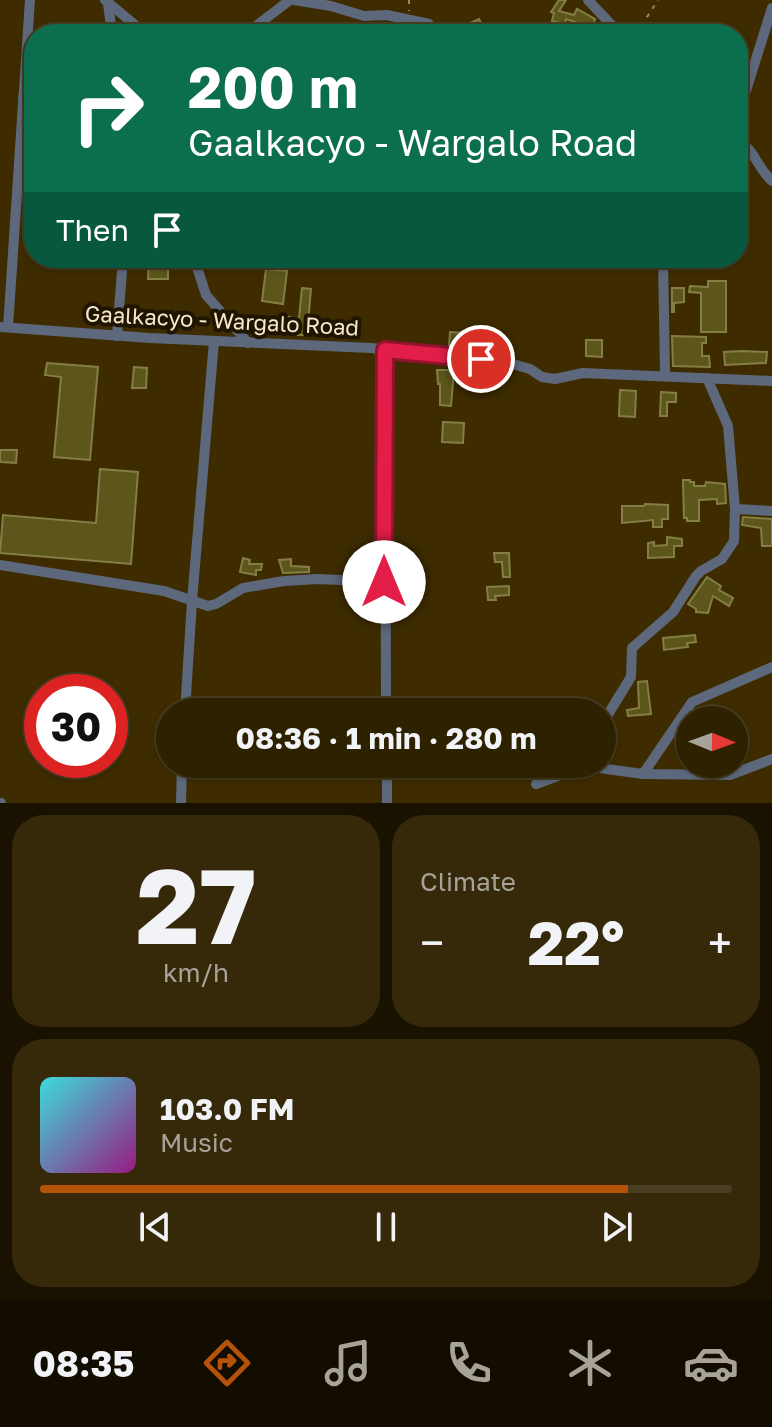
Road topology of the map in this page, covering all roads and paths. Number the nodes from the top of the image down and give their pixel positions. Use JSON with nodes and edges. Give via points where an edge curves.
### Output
{"nodes":[{"id":1,"x":30,"y":0,"type":"edge"},
{"id":2,"x":292,"y":0,"type":"edge"},
{"id":3,"x":409,"y":0,"type":"edge"},
{"id":4,"x":588,"y":0,"type":"edge"},
{"id":5,"x":658,"y":0,"type":"edge"},
{"id":6,"x":106,"y":1,"type":"edge"},
{"id":7,"x":772,"y":8,"type":"edge"},
{"id":8,"x":410,"y":19,"type":"junction"},
{"id":9,"x":28,"y":24,"type":"edge"},
{"id":10,"x":110,"y":24,"type":"edge"},
{"id":11,"x":134,"y":24,"type":"edge"},
{"id":12,"x":259,"y":24,"type":"edge"},
{"id":13,"x":429,"y":24,"type":"edge"},
{"id":14,"x":611,"y":24,"type":"edge"},
{"id":15,"x":642,"y":24,"type":"edge"},
{"id":16,"x":24,"y":83,"type":"edge"},
{"id":17,"x":748,"y":84,"type":"edge"},
{"id":18,"x":23,"y":97,"type":"joint"},
{"id":19,"x":748,"y":153,"type":"edge"},
{"id":20,"x":772,"y":181,"type":"edge"},
{"id":21,"x":122,"y":268,"type":"edge"},
{"id":22,"x":197,"y":268,"type":"edge"},
{"id":23,"x":663,"y":268,"type":"edge"},
{"id":24,"x":4,"y":327,"type":"edge"},
{"id":25,"x":117,"y":336,"type":"junction"},
{"id":26,"x":214,"y":341,"type":"junction"},
{"id":27,"x":248,"y":343,"type":"junction"},
{"id":28,"x":385,"y":350,"type":"junction"},
{"id":29,"x":665,"y":376,"type":"junction"},
{"id":30,"x":707,"y":378,"type":"junction"},
{"id":31,"x":772,"y":381,"type":"edge"},
{"id":32,"x":735,"y":509,"type":"junction"},
{"id":33,"x":772,"y":511,"type":"edge"},
{"id":34,"x":0,"y":565,"type":"edge"},
{"id":35,"x":384,"y":582,"type":"junction"},
{"id":36,"x":192,"y":601,"type":"junction"},
{"id":37,"x":772,"y":667,"type":"edge"},
{"id":38,"x":186,"y":698,"type":"edge"},
{"id":39,"x":386,"y":698,"type":"edge"},
{"id":40,"x":616,"y":701,"type":"edge"},
{"id":41,"x":772,"y":759,"type":"edge"},
{"id":42,"x":616,"y":770,"type":"edge"},
{"id":43,"x":643,"y":774,"type":"junction"},
{"id":44,"x":182,"y":778,"type":"edge"},
{"id":45,"x":387,"y":778,"type":"edge"},
{"id":46,"x":551,"y":778,"type":"edge"},
{"id":47,"x":536,"y":784,"type":"dead end"},
{"id":48,"x":181,"y":803,"type":"edge"},
{"id":49,"x":387,"y":803,"type":"edge"}],
"edges":[{"from":1,"to":9,"type":"street"},
{"from":2,"to":8,"type":"street","via":[[364,16]]},
{"from":2,"to":12,"type":"street"},
{"from":3,"to":8,"type":"path"},
{"from":4,"to":14,"type":"street"},
{"from":5,"to":15,"type":"path"},
{"from":6,"to":10,"type":"street"},
{"from":6,"to":11,"type":"street"},
{"from":7,"to":17,"type":"street"},
{"from":8,"to":13,"type":"street"},
{"from":16,"to":18,"type":"street"},
{"from":18,"to":24,"type":"street"},
{"from":19,"to":20,"type":"street"},
{"from":21,"to":25,"type":"street"},
{"from":22,"to":27,"type":"street","via":[[206,295]]},
{"from":23,"to":29,"type":"street"},
{"from":24,"to":25,"type":"street","name":"Gaalkacyo - Wargalo Road"},
{"from":25,"to":26,"type":"street","name":"Gaalkacyo - Wargalo Road"},
{"from":26,"to":27,"type":"street","name":"Gaalkacyo - Wargalo Road"},
{"from":26,"to":36,"type":"street"},
{"from":27,"to":28,"type":"street","name":"Gaalkacyo - Wargalo Road"},
{"from":28,"to":29,"type":"street","name":"Gaalkacyo - Wargalo Road","via":[[506,362],[555,379],[583,373]]},
{"from":28,"to":35,"type":"street"},
{"from":29,"to":30,"type":"street","name":"Gaalkacyo - Wargalo Road"},
{"from":30,"to":31,"type":"street","name":"Gaalkacyo - Wargalo Road"},
{"from":30,"to":32,"type":"street","via":[[728,426]]},
{"from":32,"to":33,"type":"street"},
{"from":32,"to":40,"type":"street","via":[[729,550],[701,571],[673,612],[632,648],[631,677]]},
{"from":34,"to":36,"type":"street","via":[[164,591]]},
{"from":35,"to":36,"type":"street","via":[[293,580],[243,588],[208,606]]},
{"from":35,"to":39,"type":"street"},
{"from":36,"to":38,"type":"street"},
{"from":37,"to":43,"type":"street","via":[[692,702]]},
{"from":41,"to":43,"type":"street","via":[[730,775]]},
{"from":42,"to":43,"type":"street"},
{"from":44,"to":48,"type":"street"},
{"from":45,"to":49,"type":"street"},
{"from":46,"to":47,"type":"street"}]}
